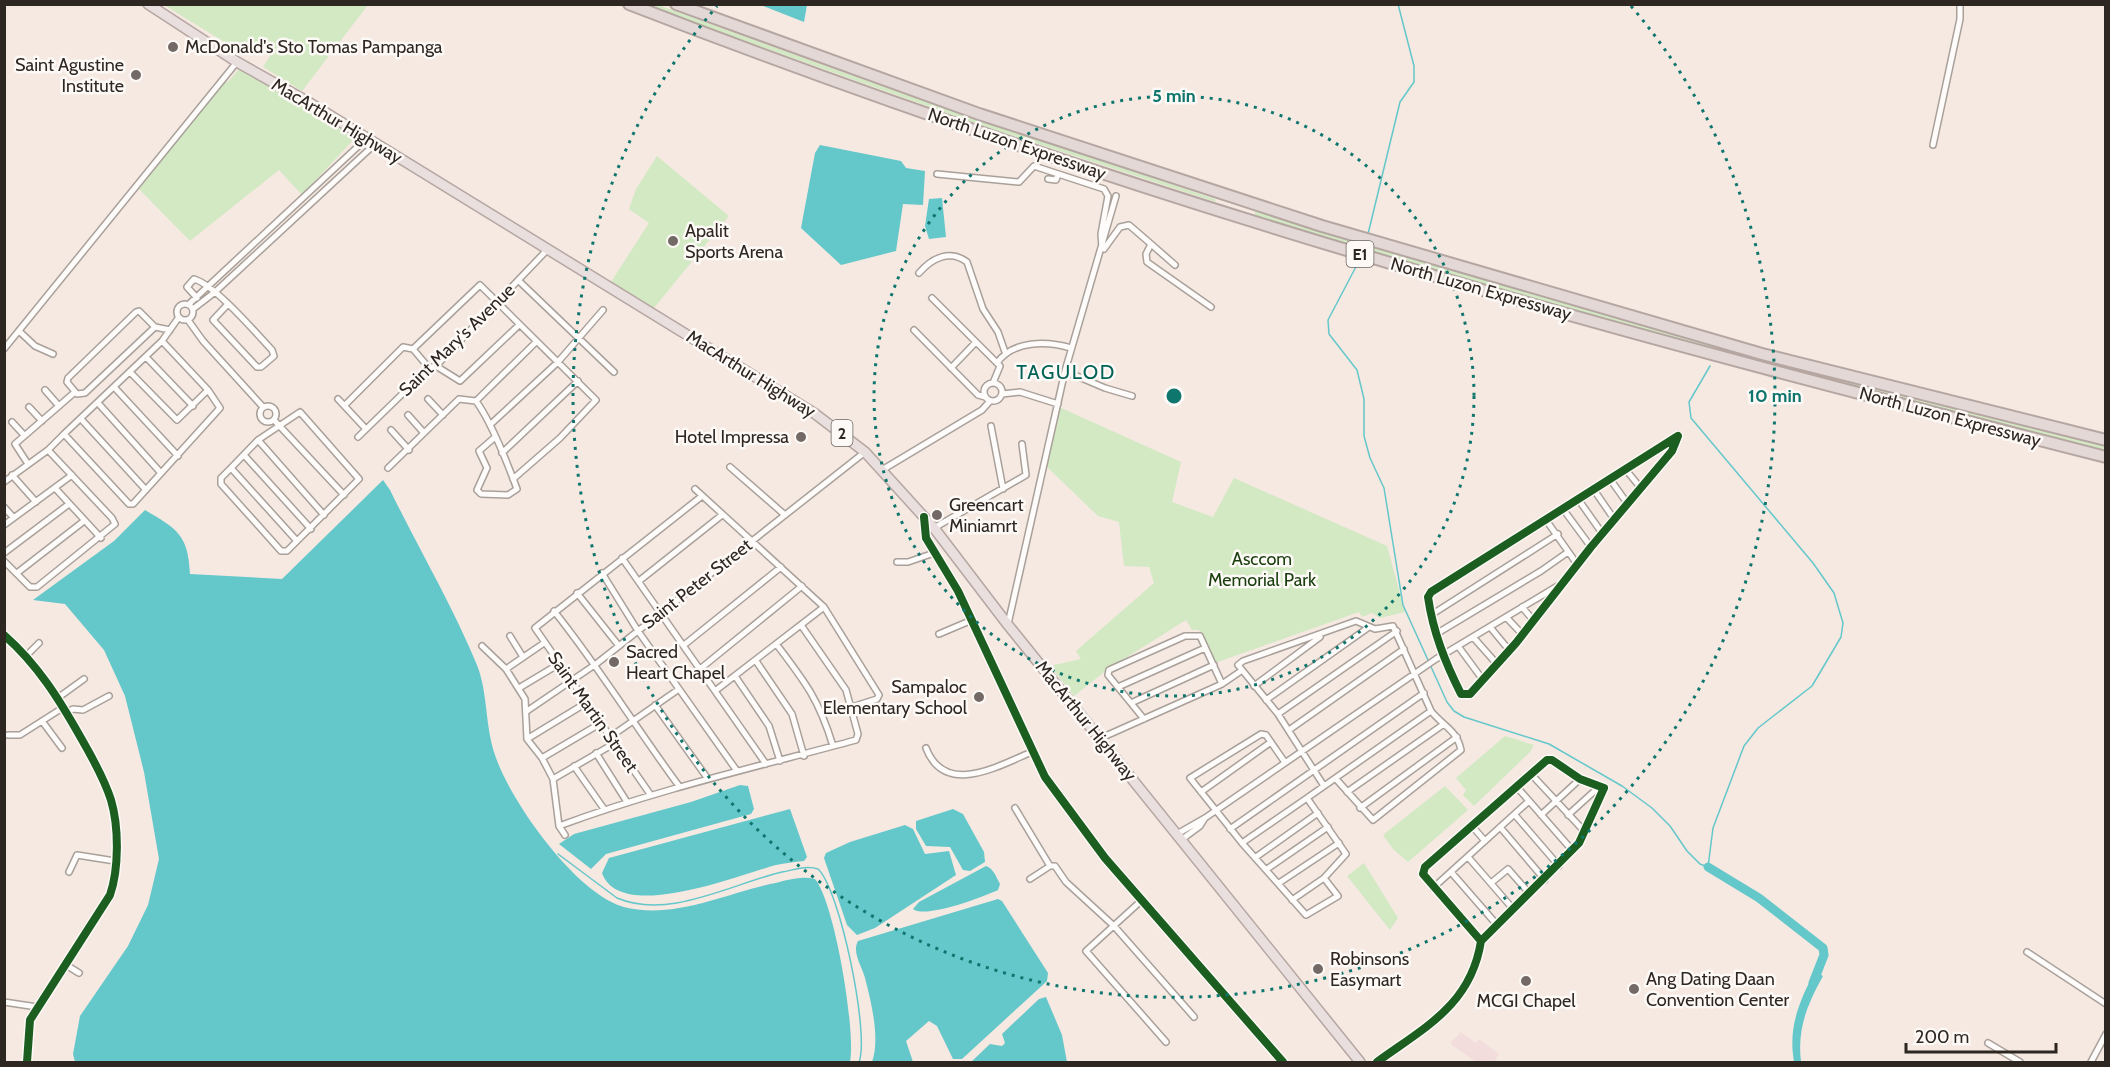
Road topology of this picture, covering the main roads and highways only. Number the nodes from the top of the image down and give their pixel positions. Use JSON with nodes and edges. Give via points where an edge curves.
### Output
{"nodes":[{"id":1,"x":147,"y":4,"type":"edge"},
{"id":2,"x":629,"y":4,"type":"edge"},
{"id":3,"x":676,"y":4,"type":"edge"},
{"id":4,"x":692,"y":4,"type":"edge"},
{"id":5,"x":740,"y":28,"type":"junction"},
{"id":6,"x":2106,"y":440,"type":"edge"},
{"id":7,"x":2106,"y":457,"type":"edge"},
{"id":8,"x":1360,"y":1062,"type":"edge"}],
"edges":[{"from":1,"to":8,"type":"highway","name":"MacArthur Highway","number":"2","via":[[814,413],[865,452],[933,528]]},
{"from":2,"to":7,"type":"highway","name":"North Luzon Expressway","number":"E1","via":[[959,124],[1317,241],[1749,364]]},
{"from":3,"to":5,"type":"highway","name":"North Luzon Expressway","number":"E1"},
{"from":4,"to":5,"type":"highway"},
{"from":5,"to":6,"type":"highway","name":"North Luzon Expressway","number":"E1","via":[[979,114],[1334,229],[1762,354]]}]}
